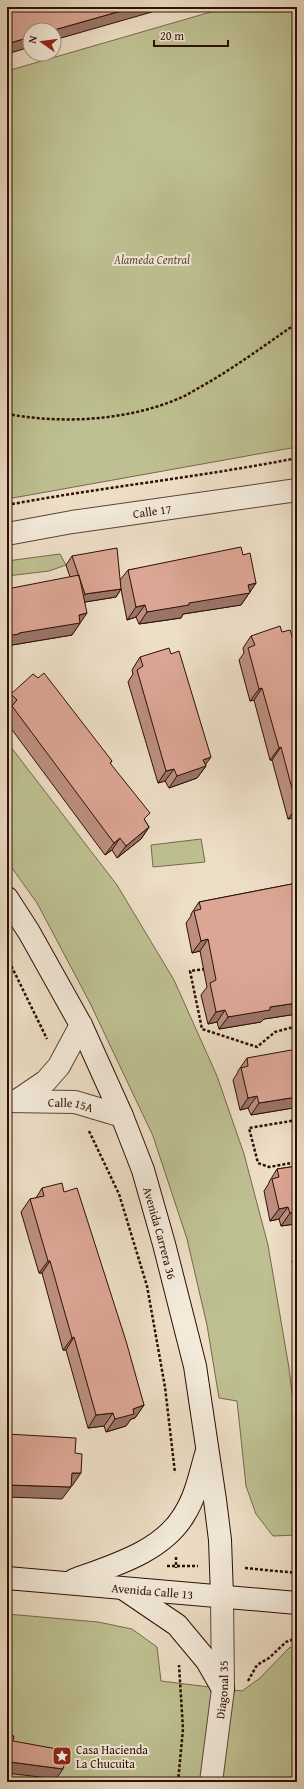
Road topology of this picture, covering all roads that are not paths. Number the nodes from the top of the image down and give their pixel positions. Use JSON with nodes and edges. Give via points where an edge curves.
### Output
{"nodes":[{"id":1,"x":297,"y":490,"type":"edge"},
{"id":2,"x":7,"y":534,"type":"edge"},
{"id":3,"x":7,"y":898,"type":"edge"},
{"id":4,"x":81,"y":1025,"type":"junction"},
{"id":5,"x":12,"y":1101,"type":"edge"},
{"id":6,"x":122,"y":1116,"type":"junction"},
{"id":7,"x":208,"y":1448,"type":"junction"},
{"id":8,"x":7,"y":1578,"type":"edge"},
{"id":9,"x":66,"y":1583,"type":"junction"},
{"id":10,"x":122,"y":1587,"type":"junction"},
{"id":11,"x":222,"y":1596,"type":"junction"},
{"id":12,"x":297,"y":1603,"type":"edge"},
{"id":13,"x":223,"y":1689,"type":"junction"},
{"id":14,"x":211,"y":1782,"type":"edge"}],
"edges":[{"from":1,"to":2,"type":"main road","name":"Calle 17","via":[[72,522]]},
{"from":3,"to":4,"type":"main road","name":"Avenida Carrera 36","via":[[30,932]]},
{"from":4,"to":5,"type":"main road","name":"Calle 15A","via":[[59,1066],[46,1081]]},
{"from":4,"to":6,"type":"main road","name":"Avenida Carrera 36"},
{"from":5,"to":6,"type":"main road","name":"Calle 15A","via":[[75,1102]]},
{"from":6,"to":7,"type":"main road","name":"Avenida Carrera 36","via":[[143,1170],[164,1244],[195,1366]]},
{"from":7,"to":9,"type":"main road","via":[[195,1492],[184,1515],[167,1535],[149,1549]]},
{"from":7,"to":11,"type":"main road","name":"Avenida Carrera 36","via":[[220,1540]]},
{"from":8,"to":9,"type":"main road","name":"Avenida Calle 13"},
{"from":9,"to":10,"type":"main road","name":"Avenida Calle 13"},
{"from":10,"to":11,"type":"main road","name":"Avenida Calle 13"},
{"from":10,"to":13,"type":"main road","via":[[177,1625],[207,1661]]},
{"from":11,"to":12,"type":"main road","name":"Avenida Calle 13"},
{"from":11,"to":13,"type":"main road","name":"Diagonal 35"},
{"from":13,"to":14,"type":"main road","name":"Diagonal 35"}]}
